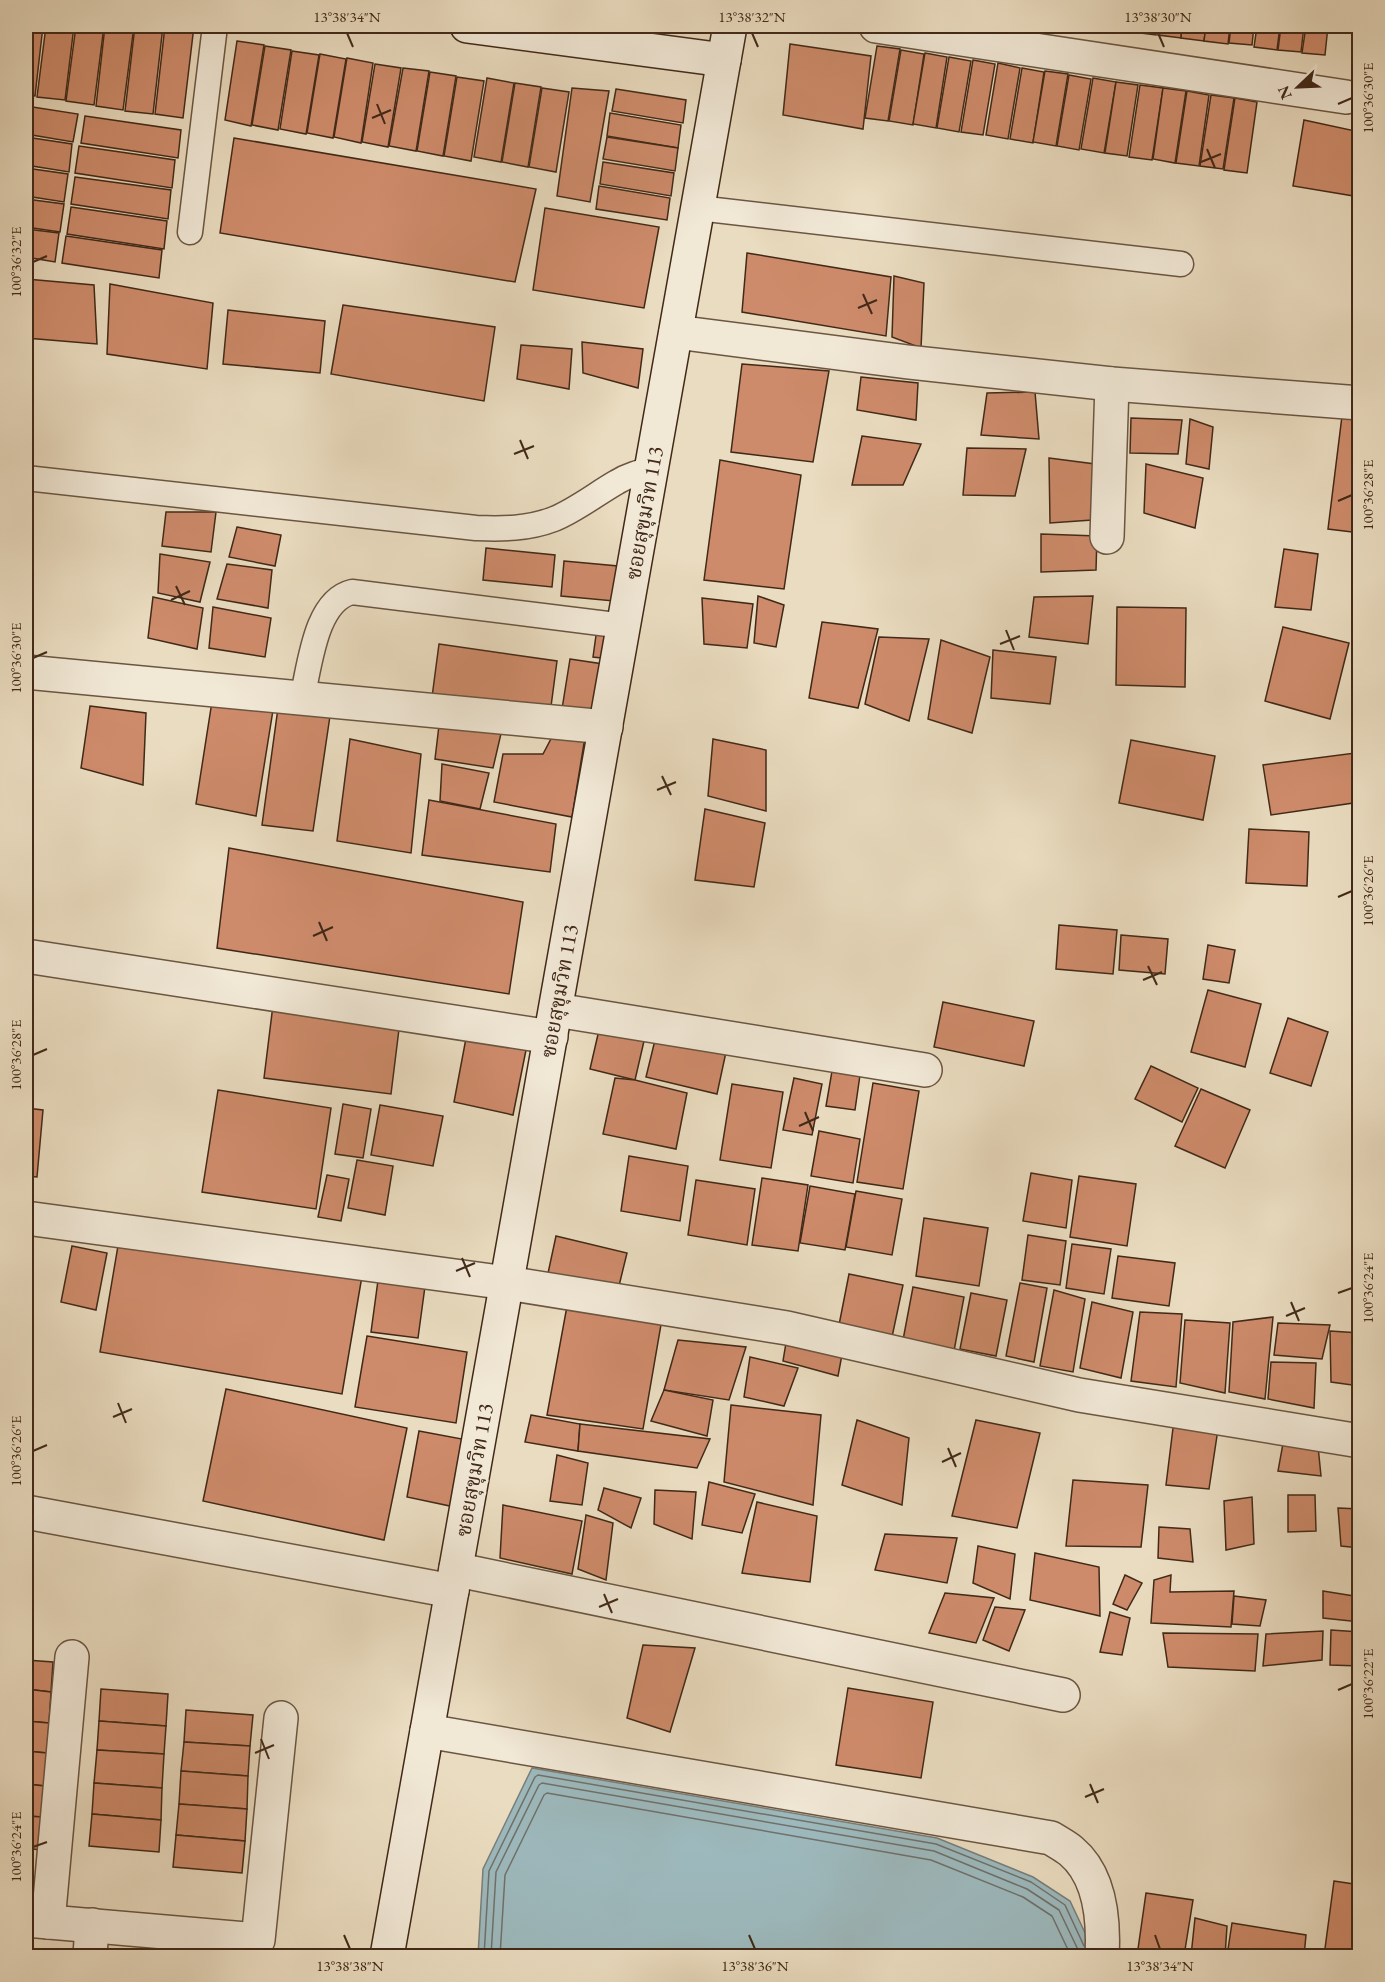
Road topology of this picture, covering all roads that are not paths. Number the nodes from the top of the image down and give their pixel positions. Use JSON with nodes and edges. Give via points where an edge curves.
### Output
{"nodes":[{"id":1,"x":215,"y":26,"type":"edge"},
{"id":2,"x":466,"y":26,"type":"edge"},
{"id":3,"x":730,"y":26,"type":"edge"},
{"id":4,"x":876,"y":26,"type":"edge"},
{"id":5,"x":724,"y":60,"type":"junction"},
{"id":6,"x":1346,"y":98,"type":"dead end"},
{"id":7,"x":698,"y":208,"type":"junction"},
{"id":8,"x":190,"y":232,"type":"dead end"},
{"id":9,"x":1181,"y":264,"type":"dead end"},
{"id":10,"x":676,"y":332,"type":"junction"},
{"id":11,"x":1112,"y":384,"type":"junction"},
{"id":12,"x":1359,"y":404,"type":"edge"},
{"id":13,"x":652,"y":469,"type":"junction"},
{"id":14,"x":26,"y":478,"type":"edge"},
{"id":15,"x":1107,"y":537,"type":"dead end"},
{"id":16,"x":624,"y":626,"type":"junction"},
{"id":17,"x":26,"y":672,"type":"edge"},
{"id":18,"x":302,"y":698,"type":"junction"},
{"id":19,"x":606,"y":727,"type":"junction"},
{"id":20,"x":26,"y":956,"type":"edge"},
{"id":21,"x":553,"y":1024,"type":"junction"},
{"id":22,"x":925,"y":1070,"type":"dead end"},
{"id":23,"x":26,"y":1218,"type":"edge"},
{"id":24,"x":507,"y":1283,"type":"junction"},
{"id":25,"x":1359,"y":1441,"type":"edge"},
{"id":26,"x":26,"y":1512,"type":"edge"},
{"id":27,"x":454,"y":1579,"type":"junction"},
{"id":28,"x":72,"y":1657,"type":"dead end"},
{"id":29,"x":1063,"y":1695,"type":"dead end"},
{"id":30,"x":281,"y":1718,"type":"dead end"},
{"id":31,"x":427,"y":1731,"type":"junction"},
{"id":32,"x":37,"y":1921,"type":"edge"},
{"id":33,"x":91,"y":1941,"type":"edge"},
{"id":34,"x":387,"y":1956,"type":"edge"},
{"id":35,"x":1102,"y":1956,"type":"edge"}],
"edges":[{"from":1,"to":8,"type":"lane"},
{"from":2,"to":5,"type":"street"},
{"from":3,"to":5,"type":"street","name":"ซอยสุขุมวิท 113"},
{"from":4,"to":6,"type":"street"},
{"from":5,"to":7,"type":"street","name":"ซอยสุขุมวิท 113"},
{"from":7,"to":9,"type":"lane"},
{"from":7,"to":10,"type":"street","name":"ซอยสุขุมวิท 113"},
{"from":10,"to":11,"type":"street"},
{"from":10,"to":13,"type":"street","name":"ซอยสุขุมวิท 113"},
{"from":11,"to":12,"type":"street"},
{"from":11,"to":15,"type":"street"},
{"from":13,"to":14,"type":"lane","via":[[618,482],[554,520],[516,529],[476,528]]},
{"from":13,"to":16,"type":"street","name":"ซอยสุขุมวิท 113"},
{"from":16,"to":18,"type":"lane","via":[[352,592],[341,595],[318,630]]},
{"from":16,"to":19,"type":"street","name":"ซอยสุขุมวิท 113"},
{"from":17,"to":18,"type":"street"},
{"from":18,"to":19,"type":"street"},
{"from":19,"to":21,"type":"street","name":"ซอยสุขุมวิท 113"},
{"from":20,"to":21,"type":"street"},
{"from":21,"to":22,"type":"street"},
{"from":21,"to":24,"type":"street","name":"ซอยสุขุมวิท 113"},
{"from":23,"to":24,"type":"street"},
{"from":24,"to":25,"type":"street","via":[[787,1328],[1079,1395]]},
{"from":24,"to":27,"type":"street","name":"ซอยสุขุมวิท 113"},
{"from":26,"to":27,"type":"street"},
{"from":27,"to":29,"type":"street","via":[[468,1572]]},
{"from":27,"to":31,"type":"street","name":"ซอยสุขุมวิท 113"},
{"from":28,"to":32,"type":"street"},
{"from":30,"to":33,"type":"street","via":[[258,1940]]},
{"from":31,"to":34,"type":"street","name":"ซอยสุขุมวิท 113"},
{"from":31,"to":35,"type":"street","via":[[1050,1838],[1071,1851],[1087,1870],[1098,1897]]},
{"from":32,"to":33,"type":"street"}]}
